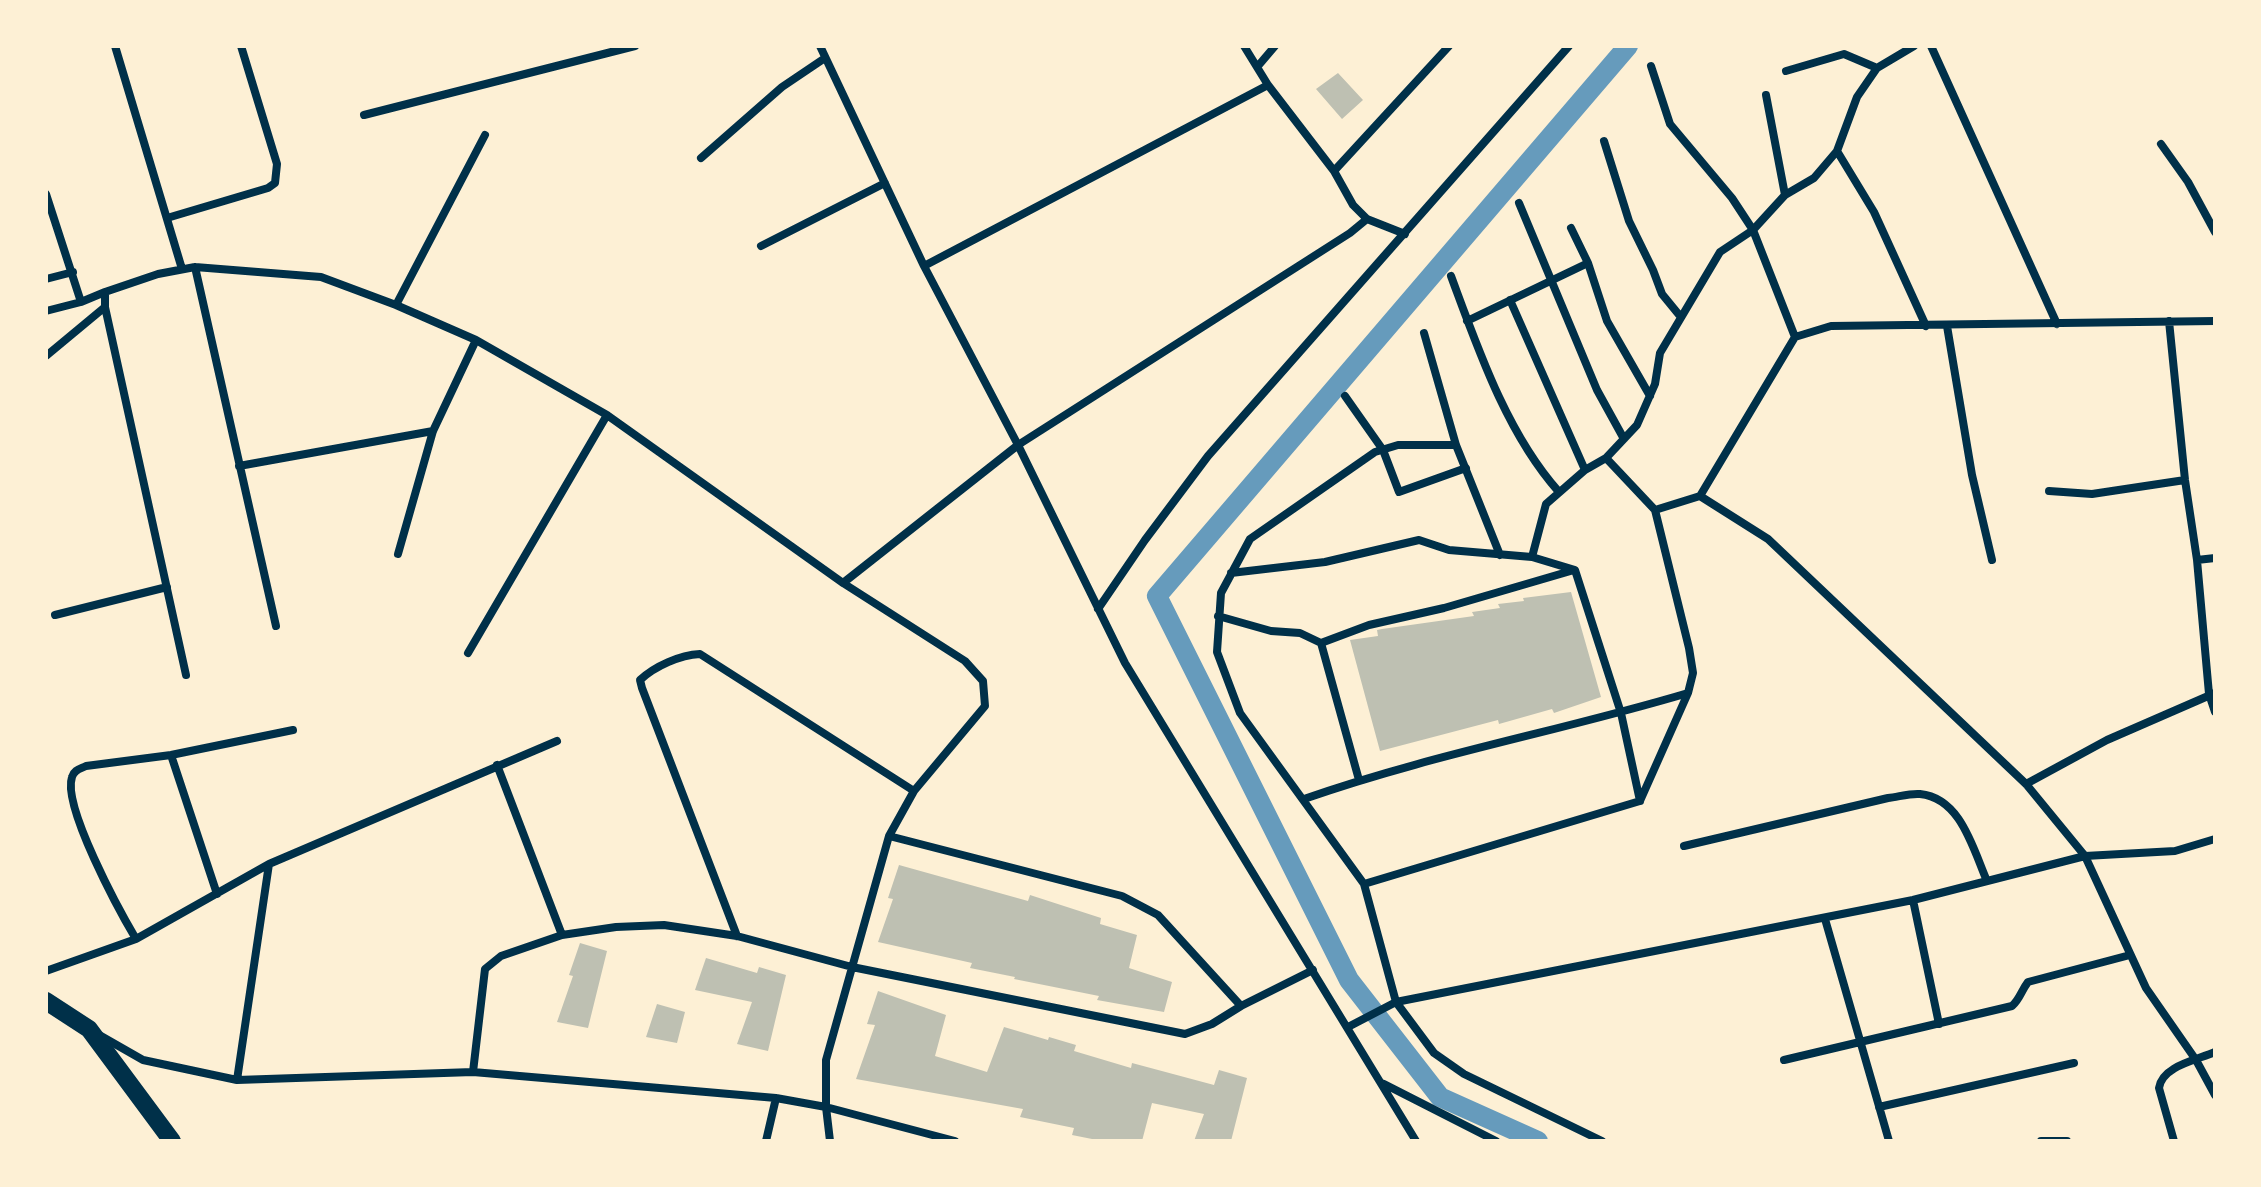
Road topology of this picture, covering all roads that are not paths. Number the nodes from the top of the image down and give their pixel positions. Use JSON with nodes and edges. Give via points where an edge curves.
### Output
{"nodes":[{"id":1,"x":115,"y":46,"type":"edge"},
{"id":2,"x":241,"y":46,"type":"edge"},
{"id":3,"x":635,"y":46,"type":"edge"},
{"id":4,"x":820,"y":46,"type":"edge"},
{"id":5,"x":1244,"y":46,"type":"edge"},
{"id":6,"x":1275,"y":46,"type":"edge"},
{"id":7,"x":1449,"y":46,"type":"edge"},
{"id":8,"x":1569,"y":46,"type":"edge"},
{"id":9,"x":1914,"y":46,"type":"edge"},
{"id":10,"x":1931,"y":46,"type":"edge"},
{"id":11,"x":825,"y":58,"type":"junction"},
{"id":12,"x":1258,"y":66,"type":"junction"},
{"id":13,"x":1651,"y":66,"type":"dead end"},
{"id":14,"x":1877,"y":68,"type":"junction"},
{"id":15,"x":1786,"y":71,"type":"dead end"},
{"id":16,"x":1268,"y":85,"type":"junction"},
{"id":17,"x":1766,"y":95,"type":"dead end"},
{"id":18,"x":364,"y":115,"type":"dead end"},
{"id":19,"x":485,"y":135,"type":"dead end"},
{"id":20,"x":1604,"y":141,"type":"dead end"},
{"id":21,"x":2161,"y":144,"type":"dead end"},
{"id":22,"x":1837,"y":151,"type":"junction"},
{"id":23,"x":701,"y":158,"type":"dead end"},
{"id":24,"x":1334,"y":171,"type":"junction"},
{"id":25,"x":885,"y":183,"type":"junction"},
{"id":26,"x":46,"y":194,"type":"edge"},
{"id":27,"x":1785,"y":195,"type":"junction"},
{"id":28,"x":1519,"y":203,"type":"dead end"},
{"id":29,"x":167,"y":218,"type":"junction"},
{"id":30,"x":1367,"y":219,"type":"junction"},
{"id":31,"x":1571,"y":228,"type":"dead end"},
{"id":32,"x":1753,"y":230,"type":"junction"},
{"id":33,"x":2215,"y":232,"type":"edge"},
{"id":34,"x":1405,"y":234,"type":"junction"},
{"id":35,"x":761,"y":246,"type":"dead end"},
{"id":36,"x":1588,"y":263,"type":"junction"},
{"id":37,"x":924,"y":266,"type":"junction"},
{"id":38,"x":195,"y":267,"type":"junction"},
{"id":39,"x":182,"y":269,"type":"junction"},
{"id":40,"x":73,"y":272,"type":"junction"},
{"id":41,"x":1451,"y":276,"type":"dead end"},
{"id":42,"x":46,"y":279,"type":"edge"},
{"id":43,"x":1552,"y":281,"type":"junction"},
{"id":44,"x":105,"y":292,"type":"junction"},
{"id":45,"x":1510,"y":300,"type":"junction"},
{"id":46,"x":81,"y":302,"type":"junction"},
{"id":47,"x":396,"y":305,"type":"junction"},
{"id":48,"x":105,"y":307,"type":"junction"},
{"id":49,"x":46,"y":311,"type":"edge"},
{"id":50,"x":1680,"y":316,"type":"junction"},
{"id":51,"x":1467,"y":321,"type":"junction"},
{"id":52,"x":2169,"y":321,"type":"junction"},
{"id":53,"x":2215,"y":321,"type":"edge"},
{"id":54,"x":2057,"y":324,"type":"junction"},
{"id":55,"x":1926,"y":326,"type":"junction"},
{"id":56,"x":1947,"y":326,"type":"junction"},
{"id":57,"x":1424,"y":333,"type":"dead end"},
{"id":58,"x":1795,"y":337,"type":"junction"},
{"id":59,"x":476,"y":340,"type":"junction"},
{"id":60,"x":46,"y":356,"type":"edge"},
{"id":61,"x":1345,"y":396,"type":"dead end"},
{"id":62,"x":1650,"y":396,"type":"junction"},
{"id":63,"x":607,"y":415,"type":"junction"},
{"id":64,"x":433,"y":431,"type":"junction"},
{"id":65,"x":1624,"y":439,"type":"junction"},
{"id":66,"x":1018,"y":445,"type":"junction"},
{"id":67,"x":1456,"y":445,"type":"junction"},
{"id":68,"x":1383,"y":450,"type":"junction"},
{"id":69,"x":1606,"y":458,"type":"junction"},
{"id":70,"x":239,"y":466,"type":"junction"},
{"id":71,"x":1466,"y":468,"type":"junction"},
{"id":72,"x":1585,"y":470,"type":"junction"},
{"id":73,"x":2185,"y":480,"type":"junction"},
{"id":74,"x":2049,"y":491,"type":"dead end"},
{"id":75,"x":1559,"y":492,"type":"junction"},
{"id":76,"x":1700,"y":496,"type":"junction"},
{"id":77,"x":1655,"y":510,"type":"junction"},
{"id":78,"x":398,"y":554,"type":"dead end"},
{"id":79,"x":1500,"y":555,"type":"junction"},
{"id":80,"x":1532,"y":557,"type":"junction"},
{"id":81,"x":2215,"y":558,"type":"edge"},
{"id":82,"x":1992,"y":560,"type":"dead end"},
{"id":83,"x":2197,"y":560,"type":"junction"},
{"id":84,"x":1575,"y":570,"type":"junction"},
{"id":85,"x":1231,"y":573,"type":"junction"},
{"id":86,"x":843,"y":583,"type":"junction"},
{"id":87,"x":167,"y":587,"type":"junction"},
{"id":88,"x":1098,"y":609,"type":"junction"},
{"id":89,"x":55,"y":615,"type":"dead end"},
{"id":90,"x":1218,"y":616,"type":"junction"},
{"id":91,"x":276,"y":626,"type":"dead end"},
{"id":92,"x":1321,"y":643,"type":"junction"},
{"id":93,"x":468,"y":653,"type":"dead end"},
{"id":94,"x":186,"y":675,"type":"dead end"},
{"id":95,"x":1688,"y":693,"type":"junction"},
{"id":96,"x":2212,"y":693,"type":"edge"},
{"id":97,"x":2215,"y":712,"type":"edge"},
{"id":98,"x":1621,"y":713,"type":"junction"},
{"id":99,"x":293,"y":730,"type":"dead end"},
{"id":100,"x":557,"y":741,"type":"dead end"},
{"id":101,"x":171,"y":755,"type":"junction"},
{"id":102,"x":497,"y":765,"type":"junction"},
{"id":103,"x":1359,"y":780,"type":"junction"},
{"id":104,"x":2026,"y":784,"type":"junction"},
{"id":105,"x":914,"y":791,"type":"junction"},
{"id":106,"x":1304,"y":799,"type":"junction"},
{"id":107,"x":1640,"y":801,"type":"junction"},
{"id":108,"x":889,"y":836,"type":"junction"},
{"id":109,"x":2215,"y":839,"type":"edge"},
{"id":110,"x":1684,"y":846,"type":"dead end"},
{"id":111,"x":2085,"y":856,"type":"junction"},
{"id":112,"x":269,"y":864,"type":"junction"},
{"id":113,"x":1987,"y":881,"type":"junction"},
{"id":114,"x":1364,"y":884,"type":"junction"},
{"id":115,"x":217,"y":894,"type":"junction"},
{"id":116,"x":1913,"y":900,"type":"junction"},
{"id":117,"x":1825,"y":919,"type":"junction"},
{"id":118,"x":562,"y":935,"type":"junction"},
{"id":119,"x":737,"y":936,"type":"junction"},
{"id":120,"x":136,"y":939,"type":"junction"},
{"id":121,"x":2130,"y":955,"type":"junction"},
{"id":122,"x":852,"y":967,"type":"junction"},
{"id":123,"x":1313,"y":970,"type":"junction"},
{"id":124,"x":46,"y":971,"type":"edge"},
{"id":125,"x":46,"y":1001,"type":"edge"},
{"id":126,"x":1391,"y":1003,"type":"junction"},
{"id":127,"x":1241,"y":1006,"type":"junction"},
{"id":128,"x":1939,"y":1024,"type":"junction"},
{"id":129,"x":1352,"y":1025,"type":"junction"},
{"id":130,"x":89,"y":1029,"type":"junction"},
{"id":131,"x":1860,"y":1042,"type":"junction"},
{"id":132,"x":2215,"y":1052,"type":"edge"},
{"id":133,"x":1784,"y":1060,"type":"dead end"},
{"id":134,"x":2196,"y":1060,"type":"junction"},
{"id":135,"x":2074,"y":1063,"type":"dead end"},
{"id":136,"x":473,"y":1072,"type":"junction"},
{"id":137,"x":237,"y":1080,"type":"junction"},
{"id":138,"x":1383,"y":1084,"type":"junction"},
{"id":139,"x":2215,"y":1095,"type":"edge"},
{"id":140,"x":776,"y":1098,"type":"junction"},
{"id":141,"x":826,"y":1107,"type":"junction"},
{"id":142,"x":1879,"y":1107,"type":"junction"},
{"id":143,"x":172,"y":1141,"type":"edge"},
{"id":144,"x":766,"y":1141,"type":"edge"},
{"id":145,"x":830,"y":1141,"type":"edge"},
{"id":146,"x":955,"y":1141,"type":"edge"},
{"id":147,"x":1416,"y":1141,"type":"edge"},
{"id":148,"x":1496,"y":1141,"type":"edge"},
{"id":149,"x":1602,"y":1141,"type":"edge"},
{"id":150,"x":1889,"y":1141,"type":"edge"},
{"id":151,"x":2041,"y":1141,"type":"edge"},
{"id":152,"x":2067,"y":1141,"type":"edge"},
{"id":153,"x":2174,"y":1141,"type":"edge"}],
"edges":[{"from":1,"to":29,"type":"street"},
{"from":2,"to":29,"type":"street","via":[[277,164],[275,183]]},
{"from":3,"to":18,"type":"street"},
{"from":4,"to":11,"type":"street"},
{"from":5,"to":12,"type":"street"},
{"from":6,"to":12,"type":"street"},
{"from":7,"to":24,"type":"street"},
{"from":8,"to":34,"type":"street"},
{"from":9,"to":14,"type":"street"},
{"from":10,"to":54,"type":"street"},
{"from":11,"to":23,"type":"street","via":[[782,87]]},
{"from":11,"to":25,"type":"street"},
{"from":12,"to":16,"type":"street"},
{"from":13,"to":32,"type":"street","via":[[1670,124]]},
{"from":14,"to":15,"type":"street","via":[[1844,54]]},
{"from":14,"to":22,"type":"street","via":[[1857,97]]},
{"from":16,"to":24,"type":"street"},
{"from":16,"to":37,"type":"street"},
{"from":17,"to":27,"type":"street"},
{"from":19,"to":47,"type":"street"},
{"from":20,"to":50,"type":"street","via":[[1629,221],[1662,294]]},
{"from":21,"to":33,"type":"street"},
{"from":22,"to":27,"type":"street","via":[[1814,178]]},
{"from":22,"to":55,"type":"street","via":[[1874,212]]},
{"from":24,"to":30,"type":"street"},
{"from":25,"to":35,"type":"street"},
{"from":25,"to":37,"type":"street"},
{"from":26,"to":40,"type":"street"},
{"from":27,"to":32,"type":"street"},
{"from":28,"to":43,"type":"street"},
{"from":29,"to":39,"type":"street"},
{"from":30,"to":34,"type":"street"},
{"from":30,"to":66,"type":"street"},
{"from":31,"to":36,"type":"street"},
{"from":32,"to":50,"type":"street","via":[[1720,252]]},
{"from":32,"to":58,"type":"street"},
{"from":34,"to":88,"type":"street","via":[[1208,456]]},
{"from":36,"to":43,"type":"street"},
{"from":36,"to":62,"type":"street","via":[[1607,321]]},
{"from":37,"to":66,"type":"street"},
{"from":38,"to":39,"type":"street"},
{"from":38,"to":47,"type":"street","via":[[321,277]]},
{"from":38,"to":70,"type":"street"},
{"from":39,"to":44,"type":"street"},
{"from":40,"to":42,"type":"street"},
{"from":40,"to":46,"type":"street"},
{"from":41,"to":51,"type":"street"},
{"from":43,"to":45,"type":"street"},
{"from":43,"to":65,"type":"street","via":[[1597,390]]},
{"from":44,"to":46,"type":"street"},
{"from":44,"to":48,"type":"street"},
{"from":45,"to":51,"type":"street"},
{"from":45,"to":72,"type":"street"},
{"from":46,"to":49,"type":"street"},
{"from":47,"to":59,"type":"street"},
{"from":48,"to":60,"type":"street"},
{"from":48,"to":87,"type":"street"},
{"from":50,"to":62,"type":"street","via":[[1660,353]]},
{"from":51,"to":75,"type":"street","via":[[1516,432]]},
{"from":52,"to":53,"type":"street"},
{"from":52,"to":54,"type":"street"},
{"from":52,"to":73,"type":"street"},
{"from":54,"to":56,"type":"street"},
{"from":55,"to":56,"type":"street"},
{"from":55,"to":58,"type":"street","via":[[1831,326]]},
{"from":56,"to":82,"type":"street"},
{"from":57,"to":67,"type":"street"},
{"from":58,"to":76,"type":"street"},
{"from":59,"to":63,"type":"street"},
{"from":59,"to":64,"type":"street"},
{"from":61,"to":68,"type":"street"},
{"from":62,"to":65,"type":"street"},
{"from":63,"to":86,"type":"street"},
{"from":63,"to":93,"type":"street"},
{"from":64,"to":70,"type":"street"},
{"from":64,"to":78,"type":"street"},
{"from":65,"to":69,"type":"street"},
{"from":66,"to":86,"type":"street"},
{"from":66,"to":88,"type":"street"},
{"from":67,"to":68,"type":"street"},
{"from":67,"to":71,"type":"street"},
{"from":68,"to":71,"type":"street","via":[[1399,492]]},
{"from":68,"to":85,"type":"street","via":[[1250,539]]},
{"from":69,"to":72,"type":"street"},
{"from":69,"to":77,"type":"street"},
{"from":70,"to":91,"type":"street"},
{"from":71,"to":79,"type":"street"},
{"from":72,"to":75,"type":"street"},
{"from":73,"to":74,"type":"street","via":[[2092,494]]},
{"from":73,"to":83,"type":"street"},
{"from":75,"to":80,"type":"street","via":[[1546,504]]},
{"from":76,"to":77,"type":"street"},
{"from":76,"to":104,"type":"street","via":[[1768,539]]},
{"from":77,"to":95,"type":"street","via":[[1689,648],[1693,673]]},
{"from":79,"to":80,"type":"street"},
{"from":79,"to":85,"type":"street","via":[[1449,550],[1419,540],[1325,562]]},
{"from":80,"to":84,"type":"street"},
{"from":81,"to":83,"type":"street"},
{"from":83,"to":96,"type":"street"},
{"from":84,"to":92,"type":"street","via":[[1369,625]]},
{"from":84,"to":98,"type":"street"},
{"from":85,"to":90,"type":"street"},
{"from":86,"to":105,"type":"street","via":[[965,661],[983,681],[985,706]]},
{"from":87,"to":89,"type":"street"},
{"from":87,"to":94,"type":"street"},
{"from":88,"to":123,"type":"street","via":[[1125,663]]},
{"from":90,"to":92,"type":"street","via":[[1300,633]]},
{"from":90,"to":106,"type":"street","via":[[1217,652],[1240,713]]},
{"from":92,"to":103,"type":"street"},
{"from":95,"to":98,"type":"street"},
{"from":95,"to":107,"type":"street"},
{"from":96,"to":97,"type":"street"},
{"from":96,"to":104,"type":"street"},
{"from":98,"to":103,"type":"street"},
{"from":98,"to":107,"type":"street"},
{"from":99,"to":101,"type":"street"},
{"from":100,"to":102,"type":"street"},
{"from":101,"to":115,"type":"street"},
{"from":101,"to":120,"type":"street","via":[[86,766],[72,776],[79,818],[109,894]]},
{"from":102,"to":112,"type":"street"},
{"from":102,"to":118,"type":"street"},
{"from":103,"to":106,"type":"street"},
{"from":104,"to":111,"type":"street"},
{"from":105,"to":108,"type":"street"},
{"from":105,"to":119,"type":"street","via":[[700,654],[649,672],[640,680],[642,688]]},
{"from":106,"to":114,"type":"street"},
{"from":107,"to":114,"type":"street"},
{"from":108,"to":122,"type":"street"},
{"from":108,"to":127,"type":"street","via":[[1122,896],[1158,915]]},
{"from":109,"to":111,"type":"street","via":[[2175,851]]},
{"from":110,"to":113,"type":"street","via":[[1920,794],[1958,815]]},
{"from":111,"to":113,"type":"street"},
{"from":111,"to":121,"type":"street"},
{"from":112,"to":115,"type":"street"},
{"from":112,"to":137,"type":"street"},
{"from":113,"to":116,"type":"street"},
{"from":114,"to":126,"type":"street"},
{"from":115,"to":120,"type":"street"},
{"from":116,"to":117,"type":"street"},
{"from":116,"to":128,"type":"street"},
{"from":117,"to":126,"type":"street"},
{"from":117,"to":131,"type":"street"},
{"from":118,"to":119,"type":"street","via":[[664,925]]},
{"from":118,"to":136,"type":"street","via":[[501,956],[485,969]]},
{"from":119,"to":122,"type":"street"},
{"from":120,"to":124,"type":"street"},
{"from":121,"to":128,"type":"street","via":[[2040,977],[2028,982],[2012,1006]]},
{"from":121,"to":134,"type":"street","via":[[2146,988]]},
{"from":122,"to":127,"type":"street","via":[[1185,1034]]},
{"from":122,"to":141,"type":"street","via":[[826,1060]]},
{"from":123,"to":127,"type":"street"},
{"from":123,"to":129,"type":"street"},
{"from":125,"to":130,"type":"main road"},
{"from":126,"to":129,"type":"street"},
{"from":126,"to":149,"type":"street","via":[[1434,1053],[1454,1067]]},
{"from":128,"to":131,"type":"street"},
{"from":129,"to":138,"type":"street"},
{"from":130,"to":137,"type":"street","via":[[143,1060]]},
{"from":130,"to":143,"type":"main road"},
{"from":131,"to":133,"type":"street"},
{"from":131,"to":142,"type":"street"},
{"from":132,"to":134,"type":"street"},
{"from":134,"to":139,"type":"street"},
{"from":134,"to":153,"type":"street","via":[[2160,1079]]},
{"from":135,"to":142,"type":"street"},
{"from":136,"to":137,"type":"street"},
{"from":136,"to":140,"type":"street"},
{"from":138,"to":147,"type":"street"},
{"from":138,"to":148,"type":"street"},
{"from":140,"to":141,"type":"street"},
{"from":140,"to":144,"type":"street"},
{"from":141,"to":145,"type":"street"},
{"from":141,"to":146,"type":"street"},
{"from":142,"to":150,"type":"street"},
{"from":151,"to":152,"type":"street"}]}
